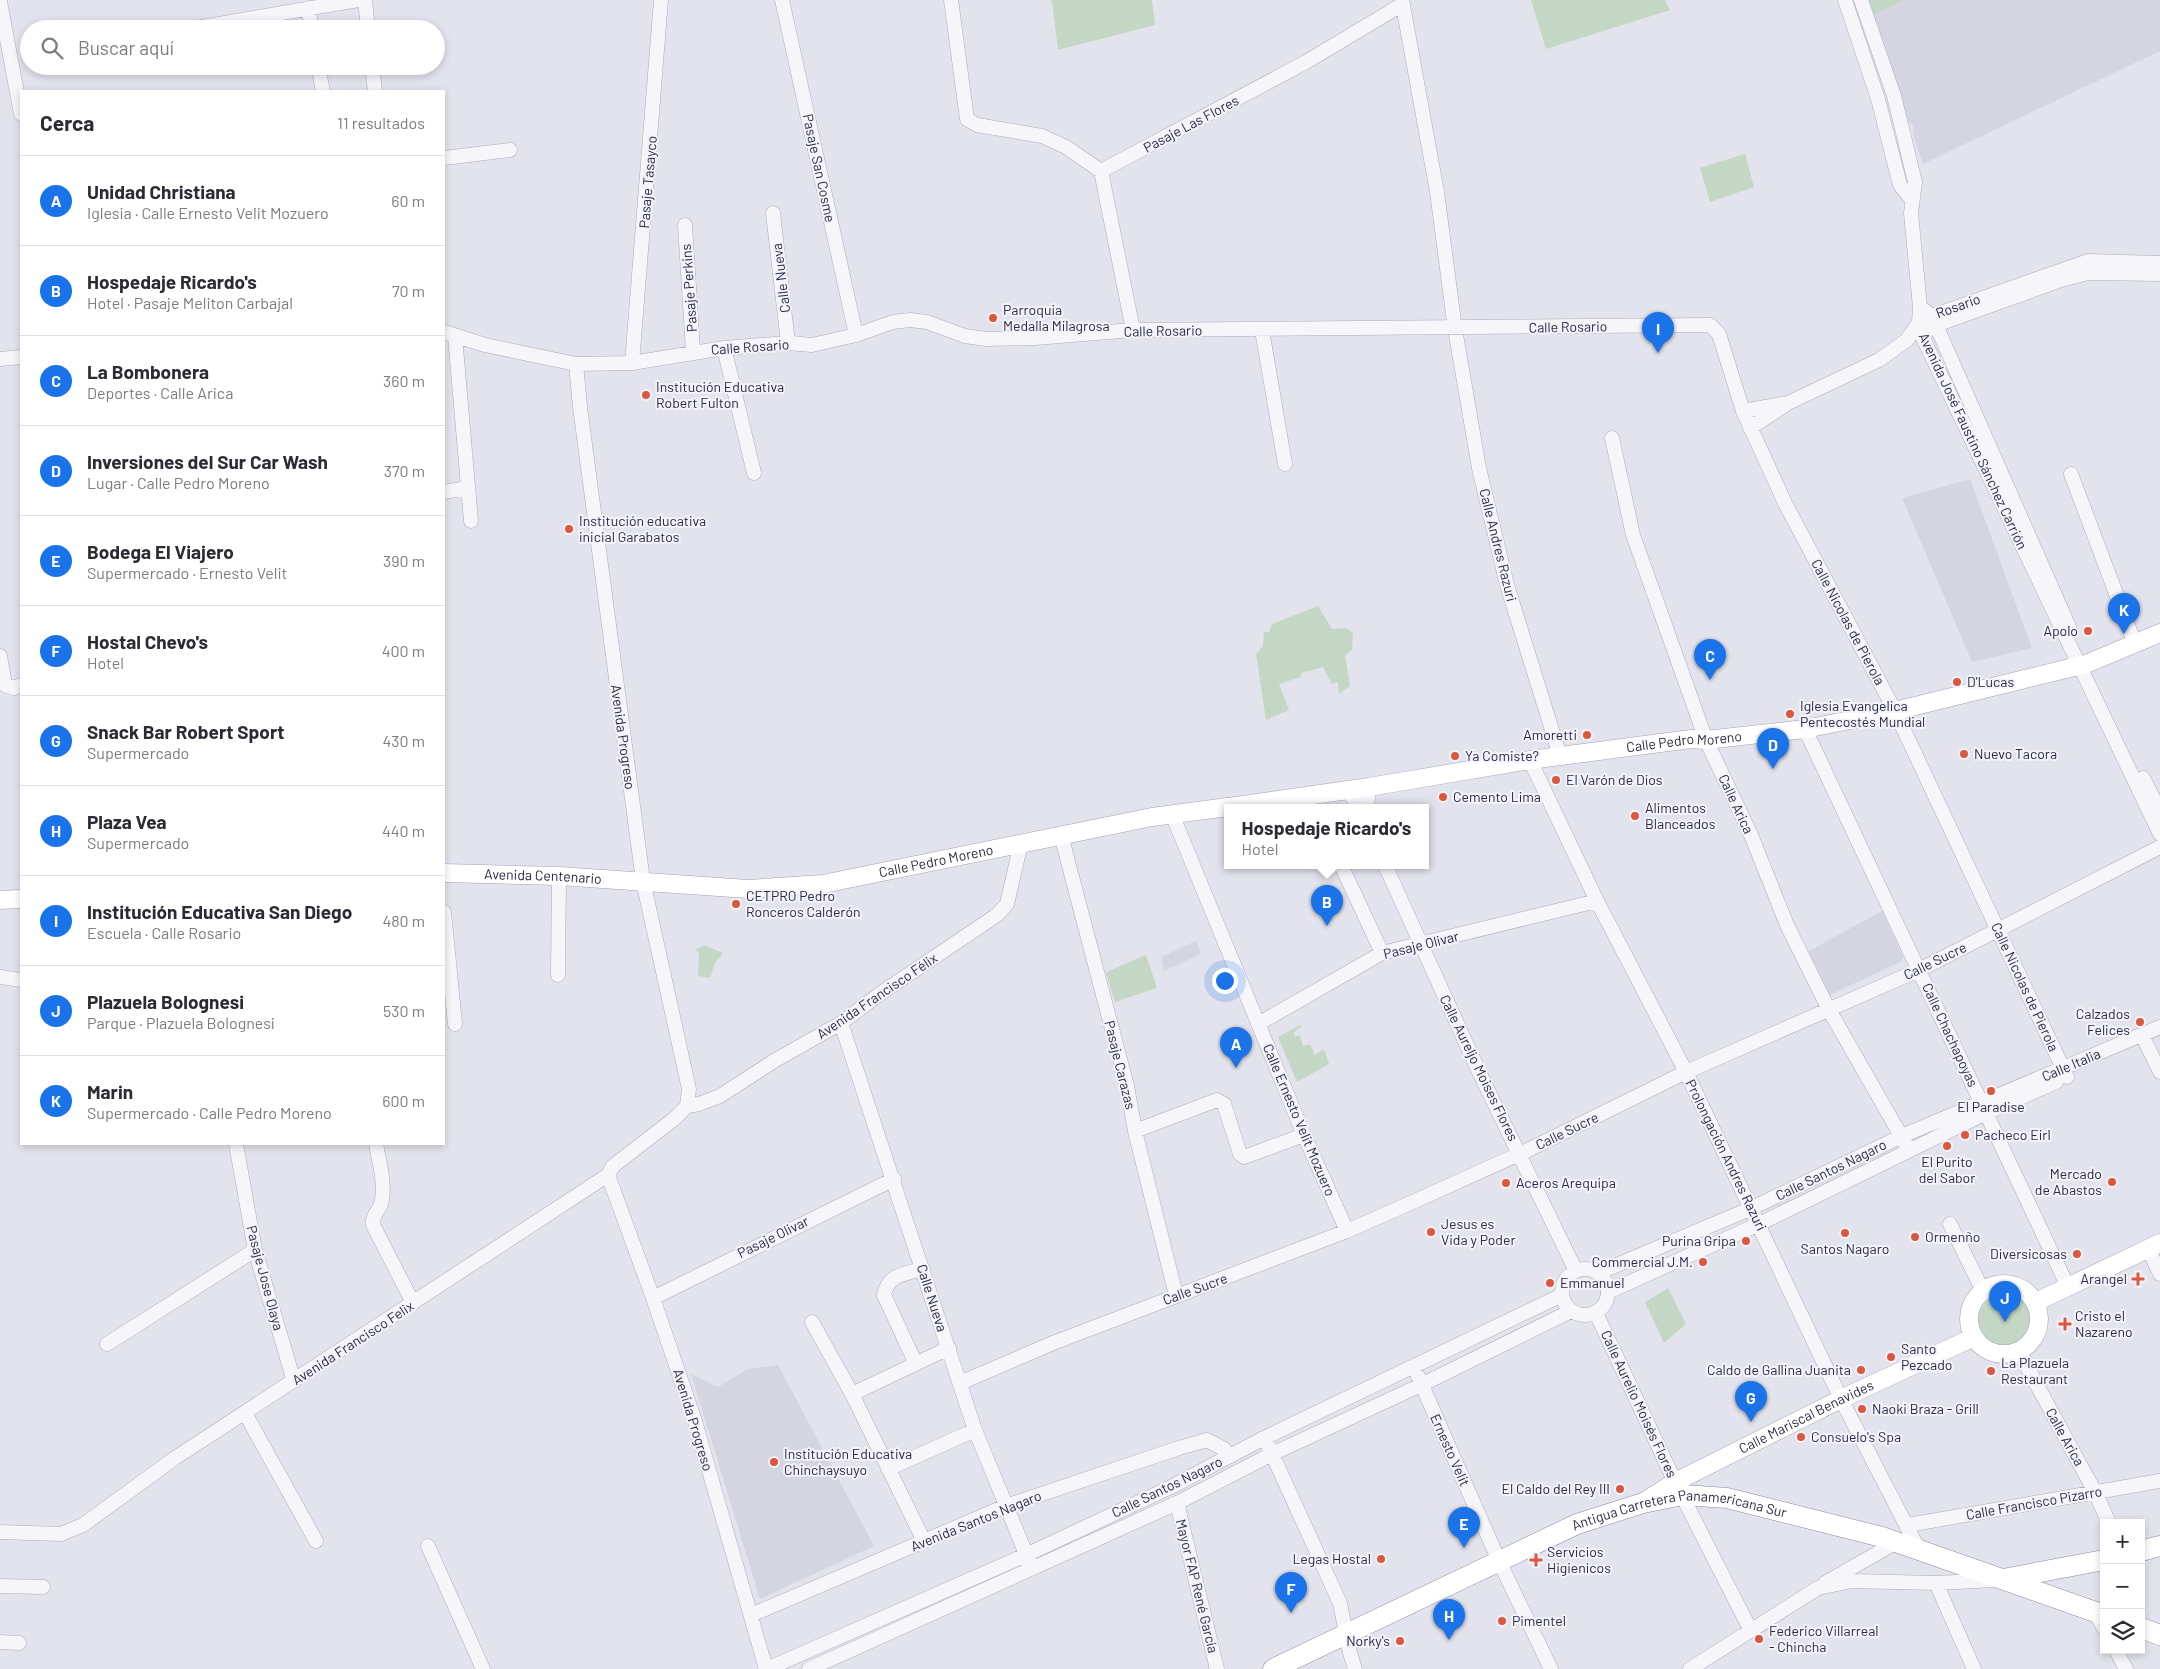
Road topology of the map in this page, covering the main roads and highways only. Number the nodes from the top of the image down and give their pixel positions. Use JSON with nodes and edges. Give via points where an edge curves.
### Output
{"nodes":[{"id":1,"x":2160,"y":635,"type":"edge"},
{"id":2,"x":1312,"y":801,"type":"edge"},
{"id":3,"x":1270,"y":804,"type":"edge"},
{"id":4,"x":1224,"y":808,"type":"edge"},
{"id":5,"x":445,"y":873,"type":"edge"},
{"id":6,"x":643,"y":881,"type":"joint"},
{"id":7,"x":20,"y":899,"type":"edge"},
{"id":8,"x":0,"y":900,"type":"edge"},
{"id":9,"x":2156,"y":1248,"type":"edge"},
{"id":10,"x":2036,"y":1302,"type":"junction"},
{"id":11,"x":1974,"y":1338,"type":"junction"},
{"id":12,"x":1679,"y":1488,"type":"junction"},
{"id":13,"x":2160,"y":1546,"type":"edge"},
{"id":14,"x":2145,"y":1550,"type":"edge"},
{"id":15,"x":2160,"y":1558,"type":"edge"},
{"id":16,"x":2100,"y":1561,"type":"edge"},
{"id":17,"x":2145,"y":1562,"type":"edge"},
{"id":18,"x":2100,"y":1571,"type":"edge"},
{"id":19,"x":2009,"y":1582,"type":"junction"},
{"id":20,"x":2100,"y":1618,"type":"edge"},
{"id":21,"x":2145,"y":1629,"type":"edge"},
{"id":22,"x":2160,"y":1635,"type":"edge"},
{"id":23,"x":1273,"y":1669,"type":"edge"}],
"edges":[{"from":1,"to":2,"type":"main road","name":"Calle Pedro Moreno","via":[[2082,665],[1895,711],[1805,729],[1691,739],[1530,760],[1348,790]]},
{"from":2,"to":3,"type":"main road","name":"Calle Pedro Moreno"},
{"from":4,"to":6,"type":"main road","name":"Calle Pedro Moreno","via":[[1061,835],[823,884],[748,889]]},
{"from":5,"to":6,"type":"main road","name":"Avenida Centenario"},
{"from":7,"to":8,"type":"main road"},
{"from":9,"to":10,"type":"main road"},
{"from":10,"to":11,"type":"main road","via":[[2040,1325],[2036,1336],[2019,1352],[1998,1354],[1984,1348]]},
{"from":10,"to":11,"type":"main road","via":[[2030,1294],[2012,1284],[1992,1286],[1982,1291],[1971,1308],[1970,1328]]},
{"from":11,"to":12,"type":"main road","name":"Calle Mariscal Benavides","via":[[1841,1399]]},
{"from":12,"to":19,"type":"highway","name":"Antigua Carretera Panamericana Sur","via":[[1882,1537]]},
{"from":12,"to":23,"type":"highway","name":"Antigua Carretera Panamericana Sur","via":[[1577,1524]]},
{"from":13,"to":14,"type":"highway"},
{"from":15,"to":17,"type":"highway"},
{"from":16,"to":19,"type":"highway"},
{"from":18,"to":19,"type":"highway"},
{"from":19,"to":20,"type":"highway","name":"Antigua Carretera Panamericana Sur"},
{"from":21,"to":22,"type":"highway"}]}
